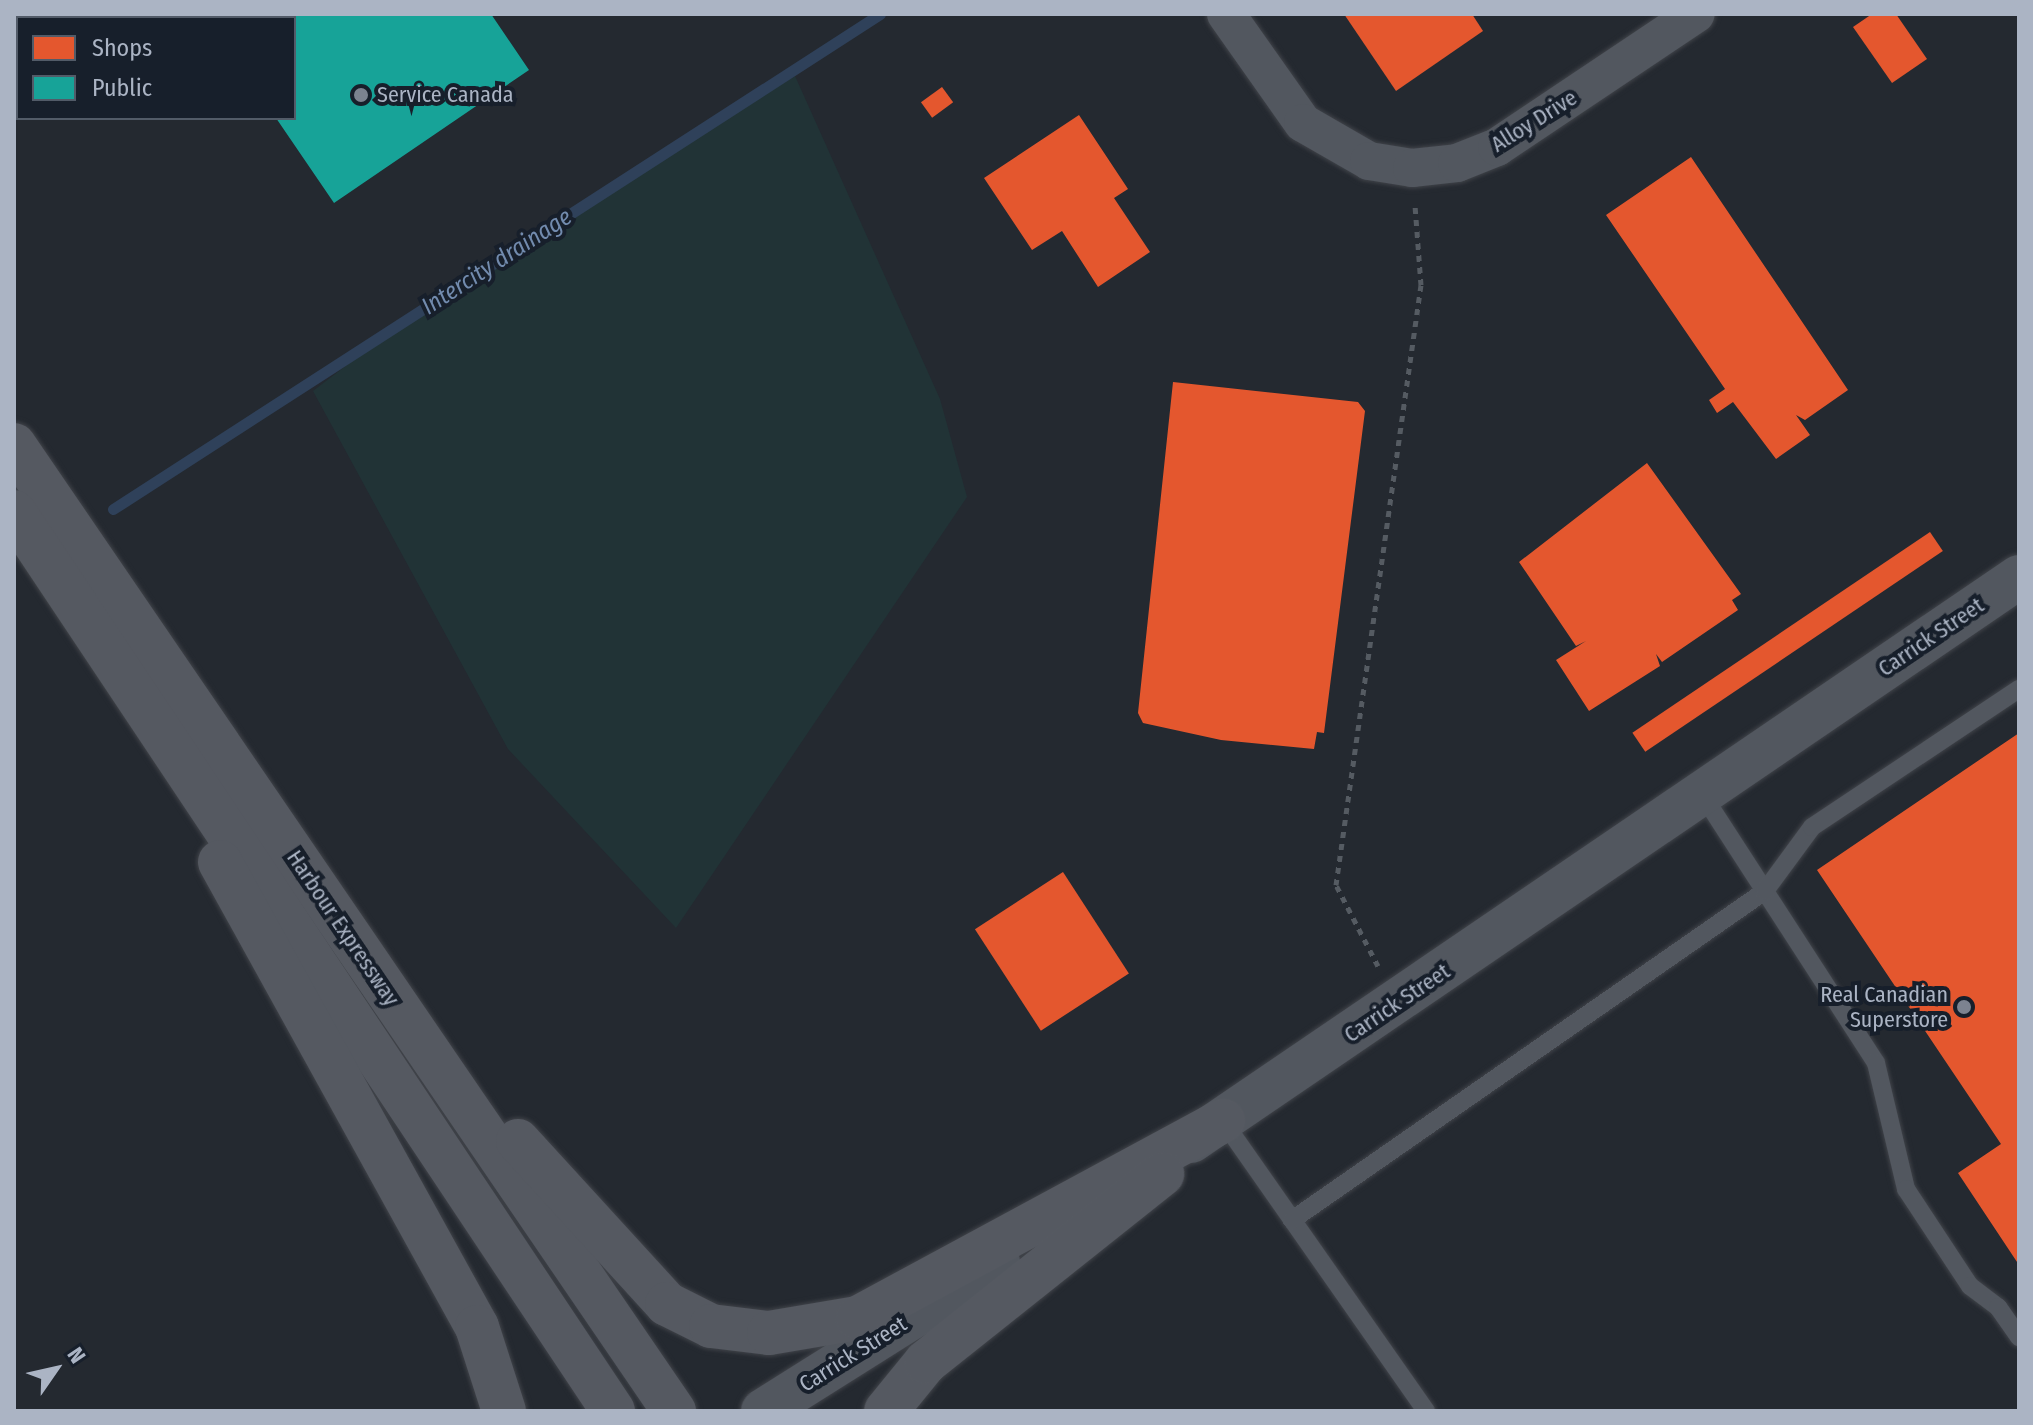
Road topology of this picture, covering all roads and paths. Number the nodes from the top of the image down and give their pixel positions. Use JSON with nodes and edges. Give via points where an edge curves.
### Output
{"nodes":[{"id":1,"x":1226,"y":14,"type":"edge"},
{"id":2,"x":1696,"y":14,"type":"edge"},
{"id":3,"x":1412,"y":168,"type":"junction"},
{"id":4,"x":14,"y":445,"type":"edge"},
{"id":5,"x":14,"y":512,"type":"edge"},
{"id":6,"x":2019,"y":577,"type":"edge"},
{"id":7,"x":120,"y":667,"type":"junction"},
{"id":8,"x":2019,"y":689,"type":"edge"},
{"id":9,"x":1702,"y":794,"type":"junction"},
{"id":10,"x":1765,"y":891,"type":"junction"},
{"id":11,"x":362,"y":956,"type":"junction"},
{"id":12,"x":1398,"y":1002,"type":"junction"},
{"id":13,"x":1223,"y":1121,"type":"junction"},
{"id":14,"x":1292,"y":1220,"type":"junction"},
{"id":15,"x":2019,"y":1337,"type":"edge"},
{"id":16,"x":504,"y":1411,"type":"edge"},
{"id":17,"x":613,"y":1411,"type":"edge"},
{"id":18,"x":674,"y":1411,"type":"edge"},
{"id":19,"x":763,"y":1411,"type":"edge"},
{"id":20,"x":886,"y":1411,"type":"edge"},
{"id":21,"x":1426,"y":1411,"type":"edge"}],
"edges":[{"from":1,"to":3,"type":"street","name":"Alloy Drive","via":[[1303,123],[1369,161]]},
{"from":2,"to":3,"type":"street","name":"Alloy Drive","via":[[1497,147],[1457,163]]},
{"from":3,"to":12,"type":"path","via":[[1421,285],[1336,885]]},
{"from":4,"to":11,"type":"main road","name":"Harbour Expressway"},
{"from":5,"to":7,"type":"main road","name":"Harbour Expressway"},
{"from":6,"to":9,"type":"street","name":"Carrick Street"},
{"from":7,"to":16,"type":"main road","via":[[293,1003],[477,1327]]},
{"from":7,"to":17,"type":"main road","name":"Harbour Expressway"},
{"from":8,"to":10,"type":"lane","via":[[1812,827]]},
{"from":9,"to":10,"type":"lane"},
{"from":9,"to":12,"type":"street","name":"Carrick Street"},
{"from":10,"to":14,"type":"lane"},
{"from":10,"to":15,"type":"lane","via":[[1876,1063],[1906,1189],[1970,1286],[1998,1307]]},
{"from":11,"to":13,"type":"main road","via":[[599,1237],[667,1304],[711,1326],[769,1333],[858,1318]]},
{"from":11,"to":18,"type":"main road","name":"Harbour Expressway"},
{"from":12,"to":13,"type":"street","name":"Carrick Street"},
{"from":13,"to":14,"type":"lane"},
{"from":13,"to":19,"type":"street","name":"Carrick Street"},
{"from":13,"to":20,"type":"main road","via":[[926,1362]]},
{"from":14,"to":21,"type":"lane"}]}
